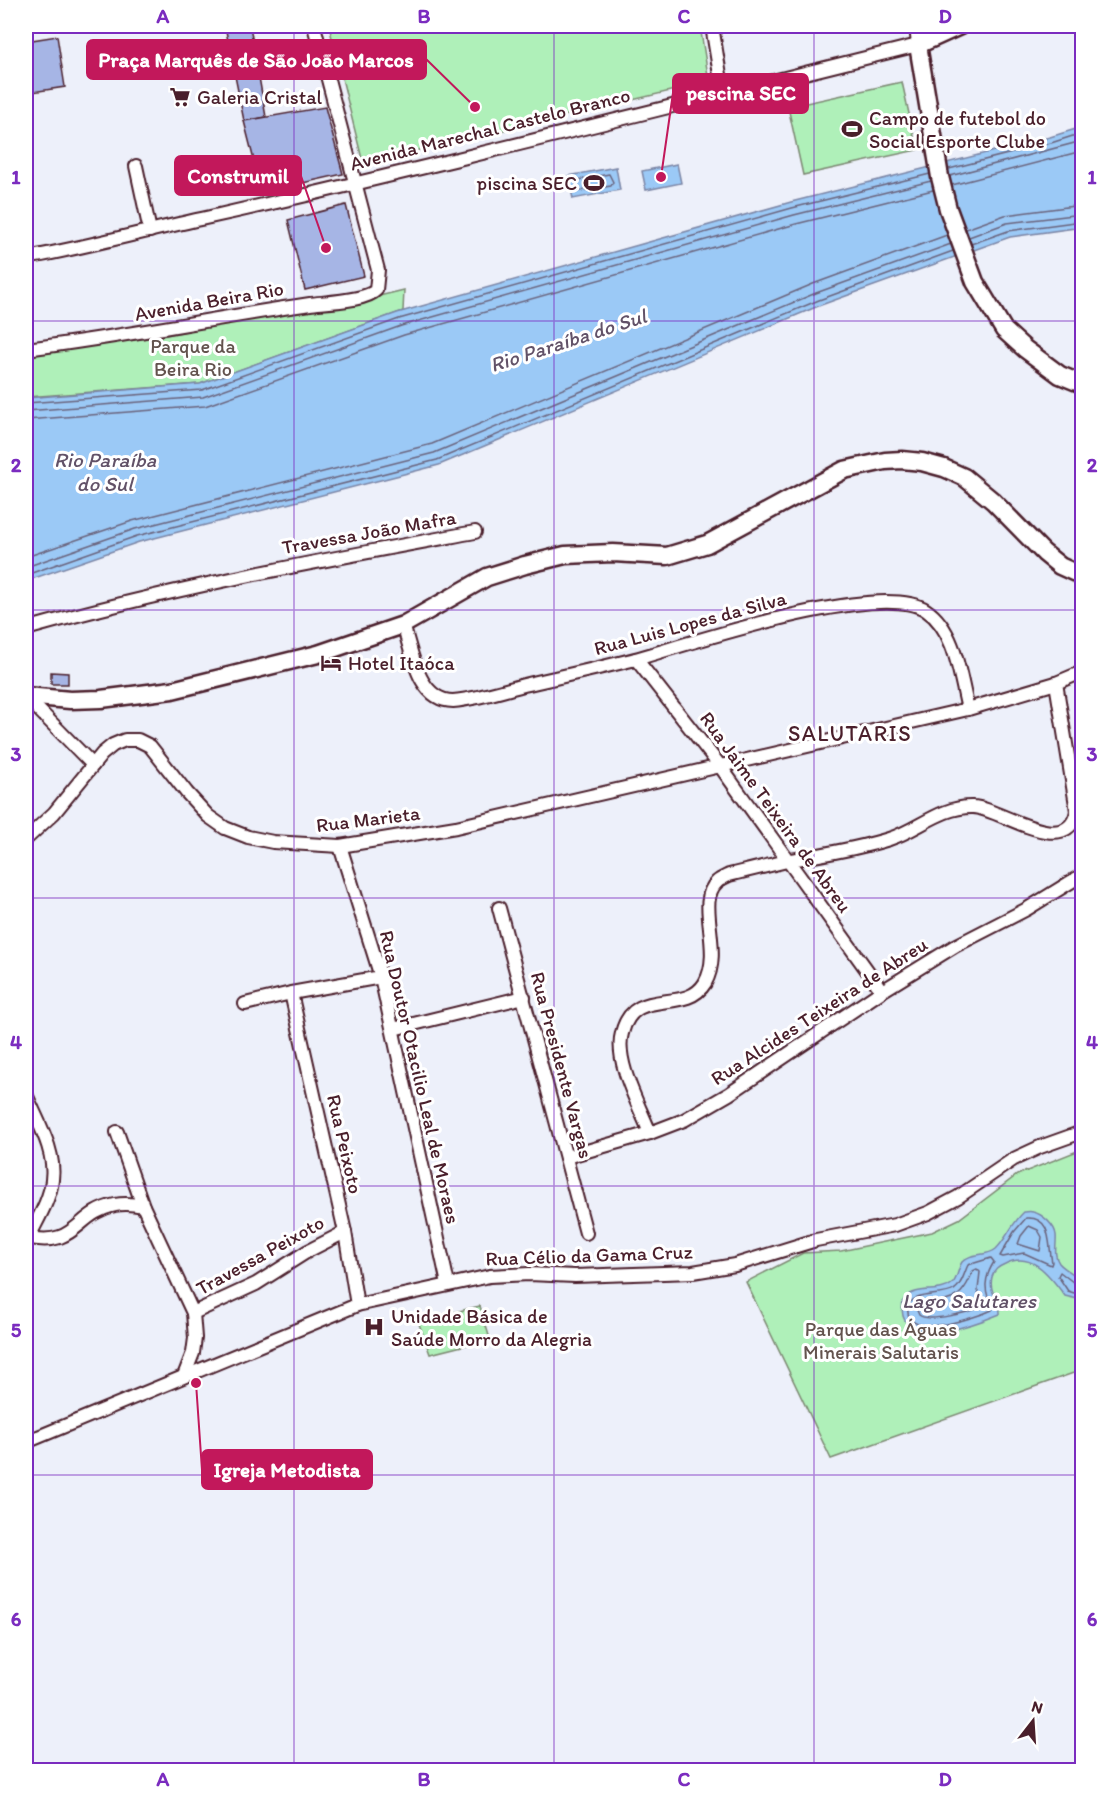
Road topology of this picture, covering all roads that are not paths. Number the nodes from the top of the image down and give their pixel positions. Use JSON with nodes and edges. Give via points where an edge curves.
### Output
{"nodes":[{"id":1,"x":314,"y":26,"type":"edge"},
{"id":2,"x":712,"y":26,"type":"edge"},
{"id":3,"x":916,"y":26,"type":"edge"},
{"id":4,"x":960,"y":26,"type":"edge"},
{"id":5,"x":918,"y":45,"type":"junction"},
{"id":6,"x":723,"y":93,"type":"junction"},
{"id":7,"x":136,"y":166,"type":"dead end"},
{"id":8,"x":356,"y":184,"type":"junction"},
{"id":9,"x":150,"y":231,"type":"junction"},
{"id":10,"x":26,"y":258,"type":"edge"},
{"id":11,"x":26,"y":349,"type":"edge"},
{"id":12,"x":1083,"y":384,"type":"edge"},
{"id":13,"x":475,"y":532,"type":"dead end"},
{"id":14,"x":1083,"y":576,"type":"edge"},
{"id":15,"x":403,"y":625,"type":"junction"},
{"id":16,"x":26,"y":629,"type":"edge"},
{"id":17,"x":636,"y":658,"type":"junction"},
{"id":18,"x":1083,"y":672,"type":"edge"},
{"id":19,"x":1056,"y":683,"type":"junction"},
{"id":20,"x":26,"y":697,"type":"edge"},
{"id":21,"x":968,"y":709,"type":"junction"},
{"id":22,"x":93,"y":765,"type":"junction"},
{"id":23,"x":720,"y":766,"type":"junction"},
{"id":24,"x":26,"y":839,"type":"edge"},
{"id":25,"x":340,"y":846,"type":"junction"},
{"id":26,"x":788,"y":861,"type":"junction"},
{"id":27,"x":1083,"y":875,"type":"edge"},
{"id":28,"x":499,"y":908,"type":"dead end"},
{"id":29,"x":381,"y":977,"type":"junction"},
{"id":30,"x":882,"y":991,"type":"junction"},
{"id":31,"x":291,"y":993,"type":"junction"},
{"id":32,"x":524,"y":997,"type":"junction"},
{"id":33,"x":245,"y":1004,"type":"dead end"},
{"id":34,"x":393,"y":1029,"type":"junction"},
{"id":35,"x":26,"y":1095,"type":"edge"},
{"id":36,"x":117,"y":1132,"type":"dead end"},
{"id":37,"x":1083,"y":1132,"type":"edge"},
{"id":38,"x":650,"y":1133,"type":"junction"},
{"id":39,"x":566,"y":1157,"type":"junction"},
{"id":40,"x":143,"y":1206,"type":"junction"},
{"id":41,"x":345,"y":1232,"type":"junction"},
{"id":42,"x":586,"y":1233,"type":"dead end"},
{"id":43,"x":27,"y":1237,"type":"edge"},
{"id":44,"x":448,"y":1284,"type":"junction"},
{"id":45,"x":357,"y":1305,"type":"junction"},
{"id":46,"x":193,"y":1313,"type":"junction"},
{"id":47,"x":184,"y":1376,"type":"junction"},
{"id":48,"x":26,"y":1442,"type":"edge"}],
"edges":[{"from":1,"to":8,"type":"street"},
{"from":2,"to":6,"type":"street"},
{"from":3,"to":5,"type":"street"},
{"from":4,"to":5,"type":"main road","name":"Avenida Marechal Castelo Branco"},
{"from":5,"to":6,"type":"street","name":"Avenida Marechal Castelo Branco"},
{"from":5,"to":12,"type":"main road","via":[[940,177],[975,282],[1004,330],[1060,375]]},
{"from":6,"to":8,"type":"street","name":"Avenida Marechal Castelo Branco"},
{"from":7,"to":9,"type":"street"},
{"from":8,"to":9,"type":"street","name":"Avenida Marechal Castelo Branco"},
{"from":8,"to":11,"type":"street","name":"Avenida Beira Rio","via":[[378,270],[376,290],[364,297]]},
{"from":9,"to":10,"type":"street","name":"Avenida Marechal Castelo Branco"},
{"from":13,"to":16,"type":"street","name":"Travessa João Mafra","via":[[271,570]]},
{"from":14,"to":15,"type":"main road","via":[[1044,554],[964,477],[921,462],[885,461],[844,470],[688,551],[667,556],[565,555],[525,565],[487,578]]},
{"from":15,"to":17,"type":"street","name":"Rua Luis Lopes da Silva","via":[[421,680],[435,696],[447,701]]},
{"from":15,"to":20,"type":"main road","via":[[318,654],[172,690],[101,699]]},
{"from":17,"to":21,"type":"street","name":"Rua Luis Lopes da Silva","via":[[822,609],[898,602],[927,611],[944,630]]},
{"from":17,"to":23,"type":"street","name":"Rua Jaime Teixeira de Abreu"},
{"from":18,"to":19,"type":"street","name":"Rua Marieta"},
{"from":19,"to":21,"type":"street","name":"Rua Marieta"},
{"from":19,"to":26,"type":"street","via":[[1076,799],[1076,818],[1071,824],[1052,832],[1036,830],[988,808],[958,807],[892,838]]},
{"from":20,"to":22,"type":"street"},
{"from":21,"to":23,"type":"street","name":"Rua Marieta"},
{"from":22,"to":24,"type":"street","name":"Rua Marieta","via":[[54,813]]},
{"from":22,"to":25,"type":"street","name":"Rua Marieta","via":[[113,745],[125,740],[138,741],[150,746],[208,816],[225,828],[273,842]]},
{"from":23,"to":25,"type":"street","name":"Rua Marieta","via":[[456,827]]},
{"from":23,"to":26,"type":"street","name":"Rua Jaime Teixeira de Abreu"},
{"from":25,"to":29,"type":"street","name":"Rua Doutor Otacilio Leal de Moraes"},
{"from":26,"to":30,"type":"street","name":"Rua Jaime Teixeira de Abreu"},
{"from":26,"to":38,"type":"street","via":[[717,881],[708,906],[713,955],[705,983],[697,994],[650,1002],[626,1020],[621,1053]]},
{"from":27,"to":30,"type":"street","name":"Rua Alcides Teixeira de Abreu"},
{"from":28,"to":32,"type":"street","name":"Rua Presidente Vargas"},
{"from":29,"to":31,"type":"street"},
{"from":29,"to":34,"type":"street","name":"Rua Doutor Otacilio Leal de Moraes"},
{"from":30,"to":38,"type":"street","name":"Rua Alcides Teixeira de Abreu","via":[[729,1094],[684,1120]]},
{"from":31,"to":33,"type":"street"},
{"from":31,"to":41,"type":"street","name":"Rua Peixoto"},
{"from":32,"to":34,"type":"street"},
{"from":32,"to":39,"type":"street","name":"Rua Presidente Vargas"},
{"from":34,"to":44,"type":"street","name":"Rua Doutor Otacilio Leal de Moraes"},
{"from":35,"to":43,"type":"street","via":[[49,1147],[52,1167],[49,1191]]},
{"from":36,"to":40,"type":"street"},
{"from":37,"to":44,"type":"street","name":"Rua Célio da Gama Cruz","via":[[1014,1159],[928,1213],[895,1225],[816,1240],[735,1265],[693,1272],[490,1276]]},
{"from":38,"to":39,"type":"street","name":"Rua Alcides Teixeira de Abreu"},
{"from":39,"to":42,"type":"street","name":"Rua Presidente Vargas"},
{"from":40,"to":43,"type":"street","via":[[116,1204],[102,1209],[59,1238]]},
{"from":40,"to":46,"type":"street"},
{"from":41,"to":45,"type":"street","name":"Rua Peixoto"},
{"from":41,"to":46,"type":"street","name":"Travessa Peixoto","via":[[256,1284]]},
{"from":44,"to":45,"type":"street","name":"Rua Célio da Gama Cruz"},
{"from":45,"to":47,"type":"street","name":"Rua Célio da Gama Cruz"},
{"from":46,"to":47,"type":"street","via":[[193,1353]]},
{"from":47,"to":48,"type":"street","name":"Rua Célio da Gama Cruz"}]}
